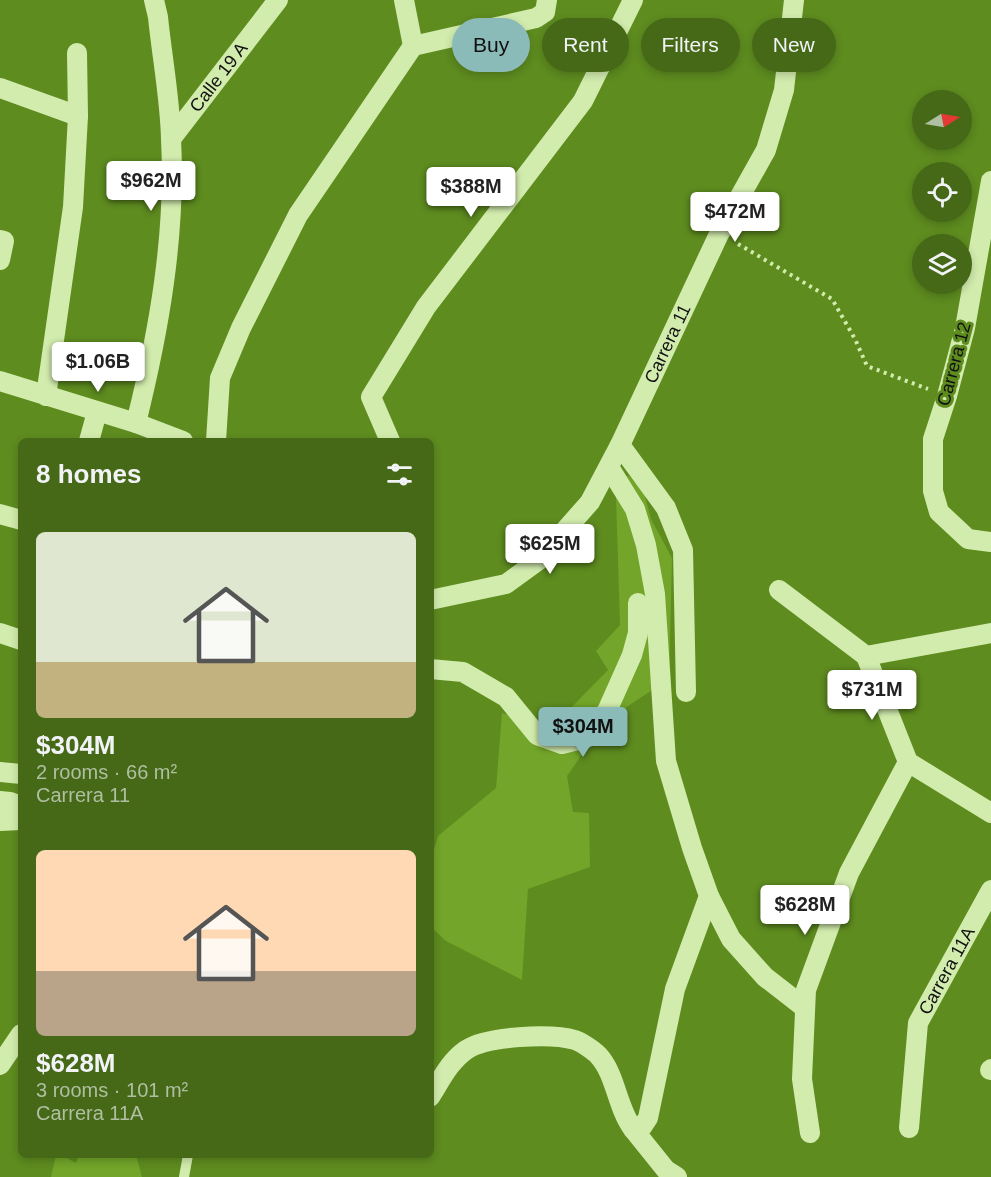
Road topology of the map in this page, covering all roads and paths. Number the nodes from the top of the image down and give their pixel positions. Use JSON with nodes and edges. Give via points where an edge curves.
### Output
{"nodes":[{"id":1,"x":154,"y":0,"type":"edge"},
{"id":2,"x":404,"y":0,"type":"edge"},
{"id":3,"x":547,"y":0,"type":"edge"},
{"id":4,"x":633,"y":0,"type":"edge"},
{"id":5,"x":794,"y":0,"type":"edge"},
{"id":6,"x":268,"y":5,"type":"edge"},
{"id":7,"x":412,"y":46,"type":"junction"},
{"id":8,"x":77,"y":53,"type":"dead end"},
{"id":9,"x":0,"y":88,"type":"edge"},
{"id":10,"x":78,"y":116,"type":"junction"},
{"id":11,"x":171,"y":139,"type":"junction"},
{"id":12,"x":991,"y":181,"type":"edge"},
{"id":13,"x":719,"y":234,"type":"junction"},
{"id":14,"x":0,"y":381,"type":"edge"},
{"id":15,"x":46,"y":396,"type":"junction"},
{"id":16,"x":947,"y":396,"type":"junction"},
{"id":17,"x":97,"y":412,"type":"junction"},
{"id":18,"x":136,"y":423,"type":"junction"},
{"id":19,"x":89,"y":438,"type":"edge"},
{"id":20,"x":175,"y":438,"type":"edge"},
{"id":21,"x":216,"y":438,"type":"edge"},
{"id":22,"x":389,"y":438,"type":"edge"},
{"id":23,"x":620,"y":446,"type":"junction"},
{"id":24,"x":609,"y":467,"type":"junction"},
{"id":25,"x":0,"y":514,"type":"edge"},
{"id":26,"x":18,"y":519,"type":"edge"},
{"id":27,"x":991,"y":542,"type":"edge"},
{"id":28,"x":779,"y":590,"type":"dead end"},
{"id":29,"x":434,"y":599,"type":"edge"},
{"id":30,"x":638,"y":603,"type":"dead end"},
{"id":31,"x":0,"y":633,"type":"edge"},
{"id":32,"x":991,"y":633,"type":"edge"},
{"id":33,"x":18,"y":639,"type":"edge"},
{"id":34,"x":866,"y":656,"type":"junction"},
{"id":35,"x":434,"y":669,"type":"edge"},
{"id":36,"x":686,"y":692,"type":"dead end"},
{"id":37,"x":908,"y":762,"type":"junction"},
{"id":38,"x":0,"y":772,"type":"edge"},
{"id":39,"x":18,"y":774,"type":"edge"},
{"id":40,"x":0,"y":801,"type":"edge"},
{"id":41,"x":18,"y":805,"type":"edge"},
{"id":42,"x":991,"y":813,"type":"edge"},
{"id":43,"x":18,"y":820,"type":"edge"},
{"id":44,"x":0,"y":822,"type":"edge"},
{"id":45,"x":991,"y":890,"type":"edge"},
{"id":46,"x":709,"y":896,"type":"junction"},
{"id":47,"x":805,"y":1008,"type":"junction"},
{"id":48,"x":18,"y":1040,"type":"edge"},
{"id":49,"x":0,"y":1065,"type":"edge"},
{"id":50,"x":434,"y":1090,"type":"edge"},
{"id":51,"x":909,"y":1128,"type":"dead end"},
{"id":52,"x":633,"y":1129,"type":"junction"},
{"id":53,"x":810,"y":1133,"type":"dead end"},
{"id":54,"x":187,"y":1158,"type":"edge"},
{"id":55,"x":184,"y":1177,"type":"edge"},
{"id":56,"x":677,"y":1177,"type":"edge"}],
"edges":[{"from":1,"to":11,"type":"street"},
{"from":2,"to":7,"type":"street"},
{"from":3,"to":7,"type":"street","via":[[545,12],[536,18]]},
{"from":4,"to":22,"type":"street","via":[[583,101],[426,307],[371,397]]},
{"from":5,"to":13,"type":"street","name":"Carrera 11","via":[[784,90],[766,150]]},
{"from":6,"to":11,"type":"street","name":"Calle 19 A"},
{"from":7,"to":21,"type":"street","via":[[298,215],[241,328],[220,378]]},
{"from":8,"to":10,"type":"street"},
{"from":9,"to":10,"type":"street"},
{"from":10,"to":15,"type":"street","via":[[72,207]]},
{"from":11,"to":18,"type":"street","via":[[167,253],[160,311]]},
{"from":12,"to":16,"type":"street","name":"Carrera 12","via":[[965,328]]},
{"from":13,"to":16,"type":"path","via":[[832,299],[867,366]]},
{"from":13,"to":23,"type":"street","name":"Carrera 11"},
{"from":14,"to":15,"type":"street"},
{"from":15,"to":17,"type":"street"},
{"from":16,"to":27,"type":"street","name":"Carrera 12","via":[[933,440],[933,490],[939,512],[968,539]]},
{"from":17,"to":18,"type":"street"},
{"from":17,"to":19,"type":"street"},
{"from":18,"to":20,"type":"street"},
{"from":23,"to":24,"type":"street","name":"Carrera 11"},
{"from":23,"to":36,"type":"street","via":[[666,508],[683,550]]},
{"from":24,"to":29,"type":"street","name":"Carrera 11","via":[[590,502],[539,560],[506,584]]},
{"from":24,"to":46,"type":"street","via":[[635,509],[646,545],[655,594],[666,761]]},
{"from":25,"to":26,"type":"street"},
{"from":28,"to":34,"type":"street"},
{"from":30,"to":35,"type":"street","via":[[638,633],[632,655],[607,711],[586,738],[562,744],[537,735],[506,697],[463,672]]},
{"from":31,"to":33,"type":"street"},
{"from":32,"to":34,"type":"street"},
{"from":34,"to":37,"type":"street"},
{"from":37,"to":42,"type":"street"},
{"from":37,"to":47,"type":"street","via":[[849,873],[806,990]]},
{"from":38,"to":39,"type":"street"},
{"from":40,"to":41,"type":"street"},
{"from":43,"to":44,"type":"street"},
{"from":45,"to":51,"type":"street","name":"Carrera 11A","via":[[918,1023]]},
{"from":46,"to":47,"type":"street","via":[[731,939],[765,977]]},
{"from":46,"to":52,"type":"street","via":[[675,990],[648,1118],[642,1127]]},
{"from":47,"to":53,"type":"street","via":[[802,1079]]},
{"from":48,"to":49,"type":"street"},
{"from":50,"to":52,"type":"street","via":[[449,1065],[468,1049],[491,1040],[528,1036],[575,1040],[598,1055]]},
{"from":52,"to":56,"type":"street","via":[[666,1170]]},
{"from":54,"to":55,"type":"lane"}]}
